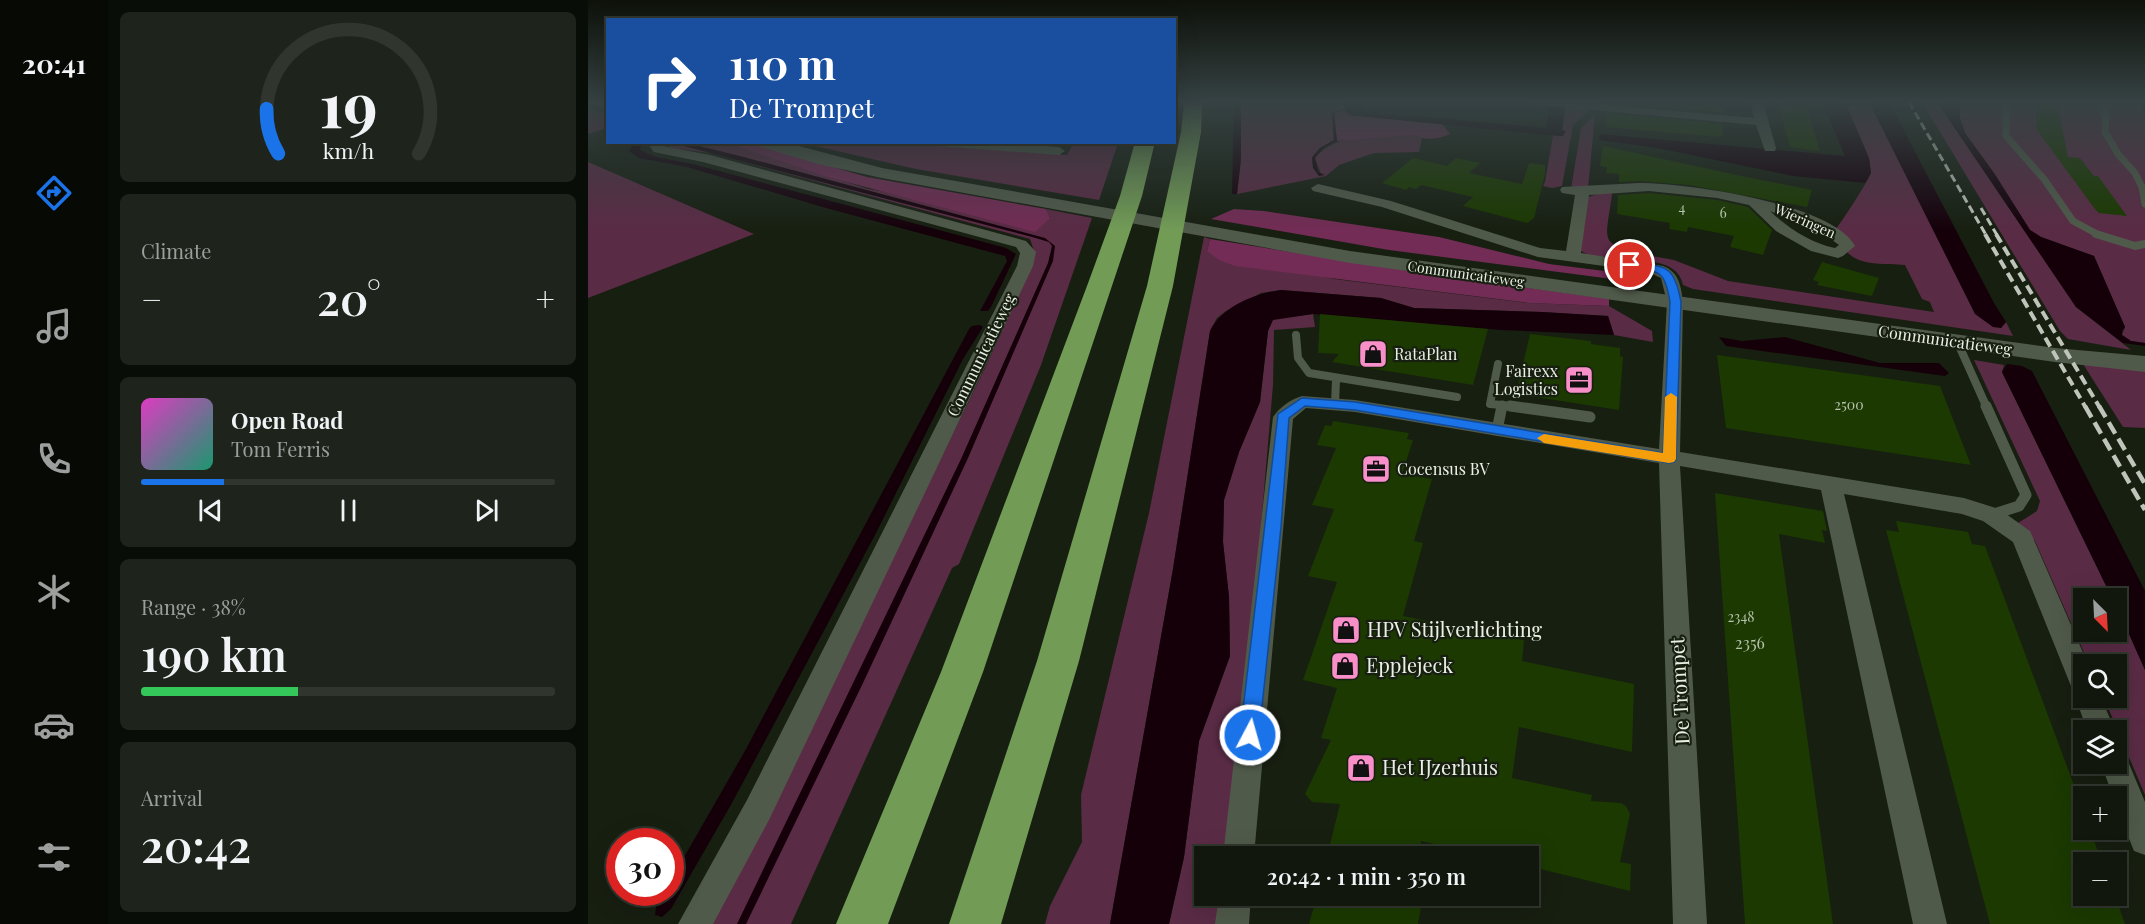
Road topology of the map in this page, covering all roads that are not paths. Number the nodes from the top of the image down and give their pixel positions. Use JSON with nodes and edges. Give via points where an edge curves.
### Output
{"nodes":[{"id":1,"x":657,"y":145,"type":"edge"},
{"id":2,"x":774,"y":145,"type":"edge"},
{"id":3,"x":979,"y":145,"type":"edge"},
{"id":4,"x":1127,"y":145,"type":"edge"},
{"id":5,"x":1143,"y":145,"type":"edge"},
{"id":6,"x":1188,"y":145,"type":"edge"},
{"id":7,"x":1769,"y":145,"type":"edge"},
{"id":8,"x":2015,"y":145,"type":"edge"},
{"id":9,"x":2113,"y":145,"type":"edge"},
{"id":10,"x":1770,"y":148,"type":"dead end"},
{"id":11,"x":1059,"y":151,"type":"dead end"},
{"id":12,"x":1318,"y":188,"type":"dead end"},
{"id":13,"x":1131,"y":196,"type":"junction"},
{"id":14,"x":1755,"y":203,"type":"junction"},
{"id":15,"x":2145,"y":204,"type":"edge"},
{"id":16,"x":2145,"y":244,"type":"edge"},
{"id":17,"x":1573,"y":258,"type":"junction"},
{"id":18,"x":1675,"y":302,"type":"junction"},
{"id":19,"x":1296,"y":335,"type":"dead end"},
{"id":20,"x":1957,"y":341,"type":"junction"},
{"id":21,"x":1498,"y":364,"type":"dead end"},
{"id":22,"x":2145,"y":364,"type":"edge"},
{"id":23,"x":1336,"y":379,"type":"junction"},
{"id":24,"x":1457,"y":397,"type":"dead end"},
{"id":25,"x":1335,"y":405,"type":"junction"},
{"id":26,"x":1502,"y":405,"type":"junction"},
{"id":27,"x":1590,"y":417,"type":"dead end"},
{"id":28,"x":1497,"y":430,"type":"junction"},
{"id":29,"x":1669,"y":459,"type":"junction"},
{"id":30,"x":1831,"y":485,"type":"junction"},
{"id":31,"x":1990,"y":515,"type":"junction"},
{"id":32,"x":2073,"y":660,"type":"edge"},
{"id":33,"x":2119,"y":774,"type":"edge"},
{"id":34,"x":2145,"y":840,"type":"edge"},
{"id":35,"x":1239,"y":846,"type":"edge"},
{"id":36,"x":1234,"y":906,"type":"edge"},
{"id":37,"x":696,"y":924,"type":"edge"},
{"id":38,"x":862,"y":924,"type":"edge"},
{"id":39,"x":975,"y":924,"type":"edge"},
{"id":40,"x":1232,"y":924,"type":"edge"},
{"id":41,"x":1690,"y":924,"type":"edge"},
{"id":42,"x":1930,"y":924,"type":"edge"}],
"edges":[{"from":1,"to":37,"type":"street","name":"Communicatieweg","via":[[659,149],[1021,244],[1028,252],[1025,266],[758,810]]},
{"from":2,"to":18,"type":"street","name":"Communicatieweg","via":[[882,173],[1350,257]]},
{"from":3,"to":11,"type":"street"},
{"from":4,"to":13,"type":"highway","via":[[1121,174]]},
{"from":5,"to":13,"type":"highway"},
{"from":6,"to":39,"type":"highway","via":[[1160,286],[1058,661]]},
{"from":7,"to":10,"type":"street"},
{"from":8,"to":16,"type":"lane","via":[[2073,221],[2103,237],[2135,246]]},
{"from":9,"to":15,"type":"lane","via":[[2135,173]]},
{"from":12,"to":17,"type":"street","name":"Communicatieweg","via":[[1386,204],[1538,252]]},
{"from":13,"to":38,"type":"highway","via":[[962,672]]},
{"from":14,"to":14,"type":"street","name":"Wieringen","via":[[1816,249],[1838,253],[1847,246],[1839,236],[1809,220]]},
{"from":14,"to":17,"type":"street","name":"Wieringen","via":[[1678,188],[1574,191]]},
{"from":17,"to":18,"type":"street","name":"Communicatieweg","via":[[1661,270],[1671,279]]},
{"from":18,"to":20,"type":"street","name":"Communicatieweg"},
{"from":18,"to":29,"type":"street","name":"De Trompet"},
{"from":19,"to":23,"type":"lane","via":[[1298,358],[1309,373]]},
{"from":20,"to":22,"type":"street","name":"Communicatieweg"},
{"from":20,"to":31,"type":"lane","via":[[2026,495],[2019,506]]},
{"from":21,"to":26,"type":"lane","via":[[1490,404]]},
{"from":23,"to":24,"type":"lane"},
{"from":23,"to":25,"type":"lane"},
{"from":25,"to":28,"type":"street"},
{"from":25,"to":35,"type":"street","via":[[1302,402],[1283,417]]},
{"from":26,"to":27,"type":"lane"},
{"from":26,"to":28,"type":"lane"},
{"from":28,"to":29,"type":"street"},
{"from":29,"to":30,"type":"street"},
{"from":29,"to":41,"type":"street","name":"De Trompet"},
{"from":30,"to":31,"type":"street","via":[[1964,506]]},
{"from":30,"to":42,"type":"street"},
{"from":31,"to":32,"type":"street","via":[[2022,537]]},
{"from":33,"to":34,"type":"street"},
{"from":36,"to":40,"type":"street"}]}
